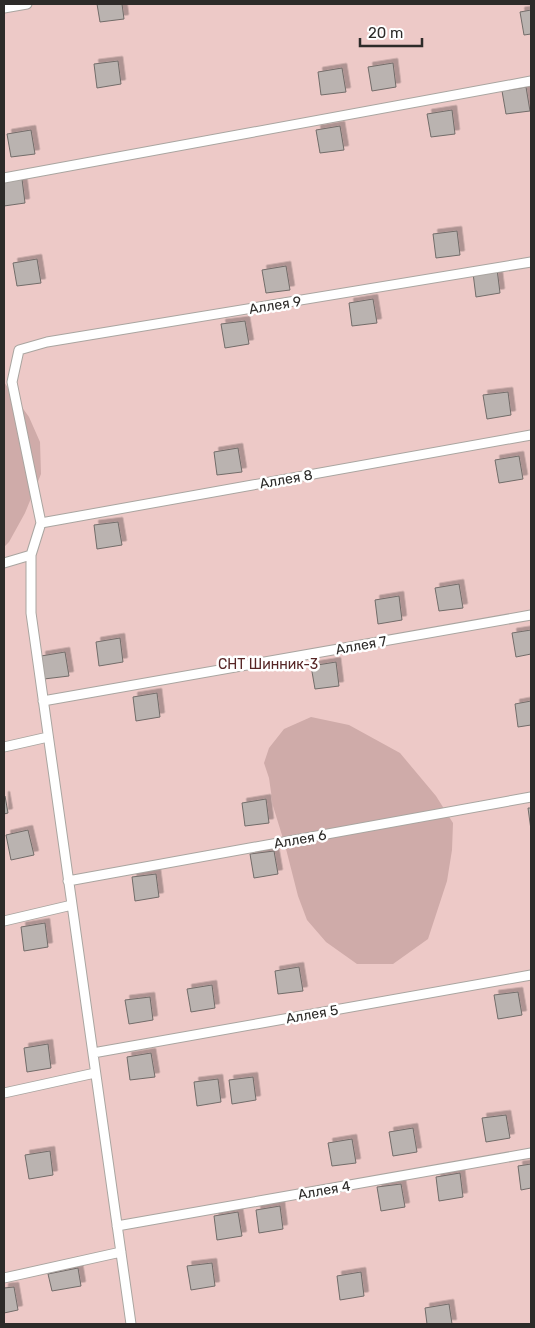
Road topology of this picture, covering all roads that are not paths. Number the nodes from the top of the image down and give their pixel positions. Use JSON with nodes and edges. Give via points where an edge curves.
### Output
{"nodes":[{"id":1,"x":27,"y":4,"type":"edge"},
{"id":2,"x":4,"y":8,"type":"edge"},
{"id":3,"x":531,"y":81,"type":"edge"},
{"id":4,"x":4,"y":178,"type":"edge"},
{"id":5,"x":531,"y":262,"type":"edge"},
{"id":6,"x":8,"y":383,"type":"edge"},
{"id":7,"x":531,"y":435,"type":"edge"},
{"id":8,"x":41,"y":523,"type":"junction"},
{"id":9,"x":31,"y":556,"type":"junction"},
{"id":10,"x":4,"y":563,"type":"edge"},
{"id":11,"x":531,"y":615,"type":"edge"},
{"id":12,"x":43,"y":701,"type":"junction"},
{"id":13,"x":48,"y":737,"type":"junction"},
{"id":14,"x":4,"y":747,"type":"edge"},
{"id":15,"x":531,"y":797,"type":"edge"},
{"id":16,"x":68,"y":881,"type":"junction"},
{"id":17,"x":72,"y":905,"type":"junction"},
{"id":18,"x":4,"y":921,"type":"edge"},
{"id":19,"x":531,"y":975,"type":"edge"},
{"id":20,"x":92,"y":1053,"type":"junction"},
{"id":21,"x":94,"y":1073,"type":"junction"},
{"id":22,"x":4,"y":1093,"type":"edge"},
{"id":23,"x":531,"y":1153,"type":"edge"},
{"id":24,"x":117,"y":1226,"type":"junction"},
{"id":25,"x":121,"y":1252,"type":"junction"},
{"id":26,"x":4,"y":1278,"type":"edge"},
{"id":27,"x":131,"y":1324,"type":"edge"}],
"edges":[{"from":1,"to":2,"type":"lane"},
{"from":3,"to":4,"type":"lane"},
{"from":5,"to":6,"type":"lane","name":"Аллея 9","via":[[47,342],[19,350]]},
{"from":6,"to":8,"type":"lane"},
{"from":7,"to":8,"type":"lane","name":"Аллея 8"},
{"from":8,"to":9,"type":"lane"},
{"from":9,"to":10,"type":"lane"},
{"from":9,"to":12,"type":"lane","via":[[31,613]]},
{"from":11,"to":12,"type":"lane","name":"Аллея 7"},
{"from":12,"to":13,"type":"lane"},
{"from":13,"to":14,"type":"lane"},
{"from":13,"to":16,"type":"lane"},
{"from":15,"to":16,"type":"lane","name":"Аллея 6"},
{"from":16,"to":17,"type":"lane"},
{"from":17,"to":18,"type":"lane"},
{"from":17,"to":20,"type":"lane"},
{"from":19,"to":20,"type":"lane","name":"Аллея 5"},
{"from":20,"to":21,"type":"lane"},
{"from":21,"to":22,"type":"lane"},
{"from":21,"to":24,"type":"lane"},
{"from":23,"to":24,"type":"lane","name":"Аллея 4"},
{"from":24,"to":25,"type":"lane"},
{"from":25,"to":26,"type":"lane"},
{"from":25,"to":27,"type":"lane"}]}
